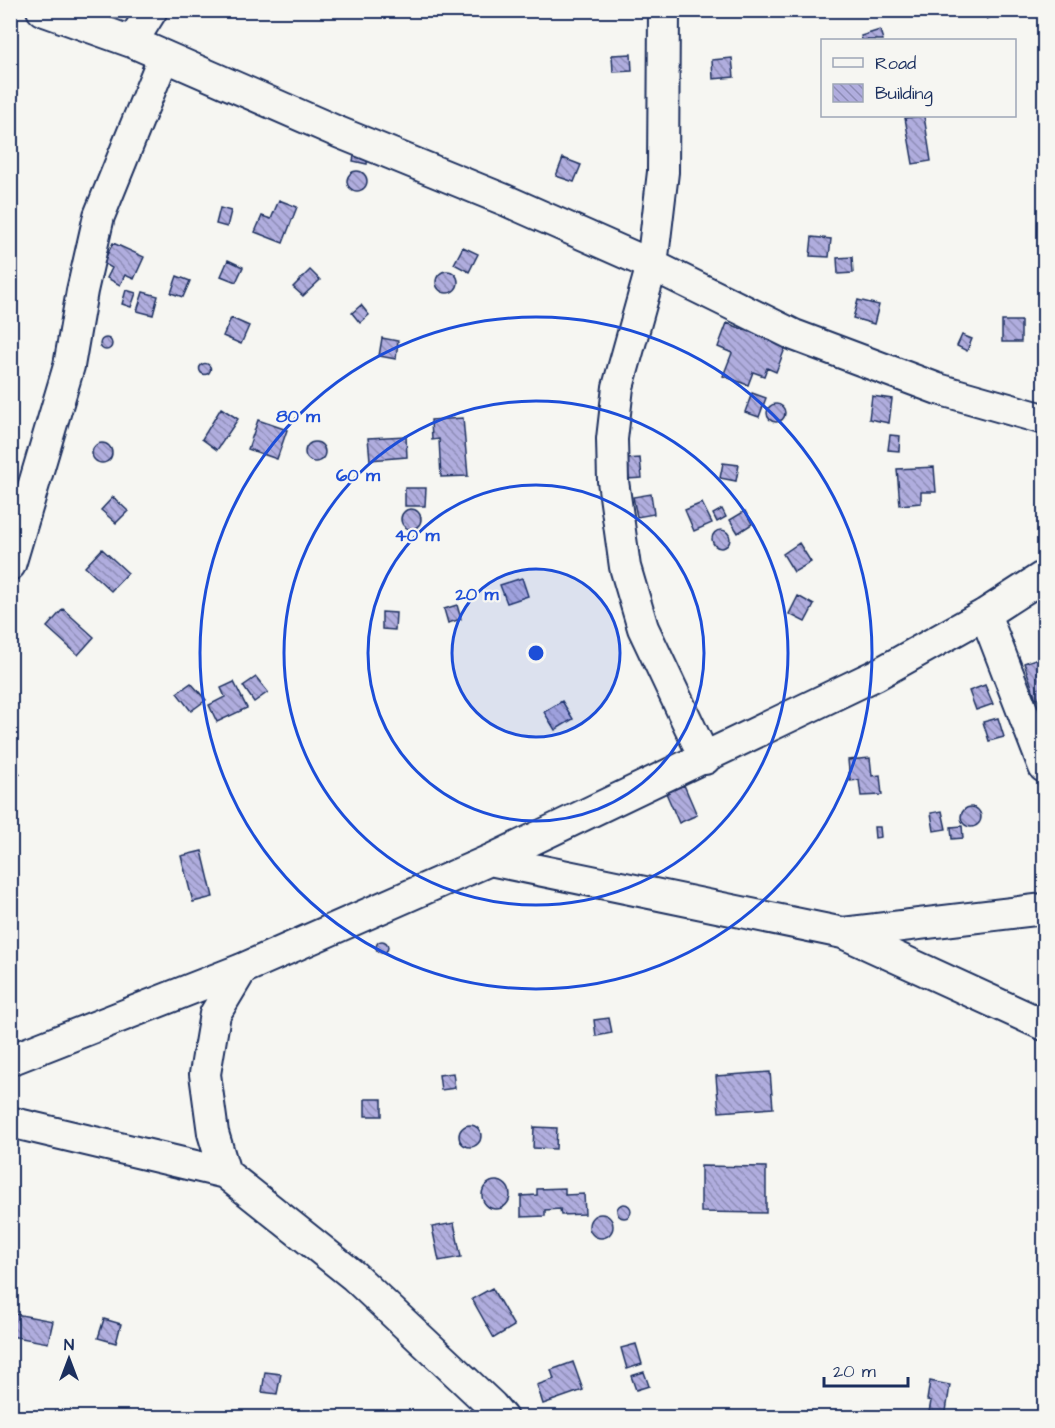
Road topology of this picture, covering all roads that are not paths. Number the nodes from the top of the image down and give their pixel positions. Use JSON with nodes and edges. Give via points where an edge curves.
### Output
{"nodes":[{"id":1,"x":42,"y":10,"type":"edge"},
{"id":2,"x":152,"y":10,"type":"edge"},
{"id":3,"x":664,"y":10,"type":"edge"},
{"id":4,"x":132,"y":42,"type":"junction"},
{"id":5,"x":164,"y":56,"type":"junction"},
{"id":6,"x":652,"y":265,"type":"junction"},
{"id":7,"x":1044,"y":419,"type":"edge"},
{"id":8,"x":10,"y":565,"type":"edge"},
{"id":9,"x":1044,"y":576,"type":"edge"},
{"id":10,"x":985,"y":614,"type":"junction"},
{"id":11,"x":705,"y":759,"type":"junction"},
{"id":12,"x":1044,"y":767,"type":"edge"},
{"id":13,"x":490,"y":860,"type":"junction"},
{"id":14,"x":1044,"y":909,"type":"edge"},
{"id":15,"x":843,"y":933,"type":"junction"},
{"id":16,"x":242,"y":969,"type":"junction"},
{"id":17,"x":1044,"y":1025,"type":"edge"},
{"id":18,"x":10,"y":1060,"type":"edge"},
{"id":19,"x":10,"y":1122,"type":"edge"},
{"id":20,"x":225,"y":1173,"type":"junction"},
{"id":21,"x":502,"y":1418,"type":"edge"}],
"edges":[{"from":1,"to":4,"type":"street"},
{"from":2,"to":4,"type":"street"},
{"from":3,"to":6,"type":"street","via":[[663,172]]},
{"from":4,"to":5,"type":"street"},
{"from":5,"to":6,"type":"street"},
{"from":5,"to":8,"type":"street","via":[[99,216],[69,366]]},
{"from":6,"to":7,"type":"street","via":[[794,335],[938,389]]},
{"from":6,"to":11,"type":"street","via":[[618,387],[612,439],[613,481],[625,567],[643,628]]},
{"from":9,"to":10,"type":"street"},
{"from":10,"to":11,"type":"street","via":[[876,675]]},
{"from":10,"to":12,"type":"street"},
{"from":11,"to":13,"type":"street"},
{"from":13,"to":15,"type":"street"},
{"from":13,"to":16,"type":"street"},
{"from":14,"to":15,"type":"street"},
{"from":15,"to":17,"type":"street"},
{"from":16,"to":18,"type":"street"},
{"from":16,"to":20,"type":"street","via":[[215,1014],[205,1074],[213,1133]]},
{"from":19,"to":20,"type":"street"},
{"from":20,"to":21,"type":"street","via":[[354,1276]]}]}
